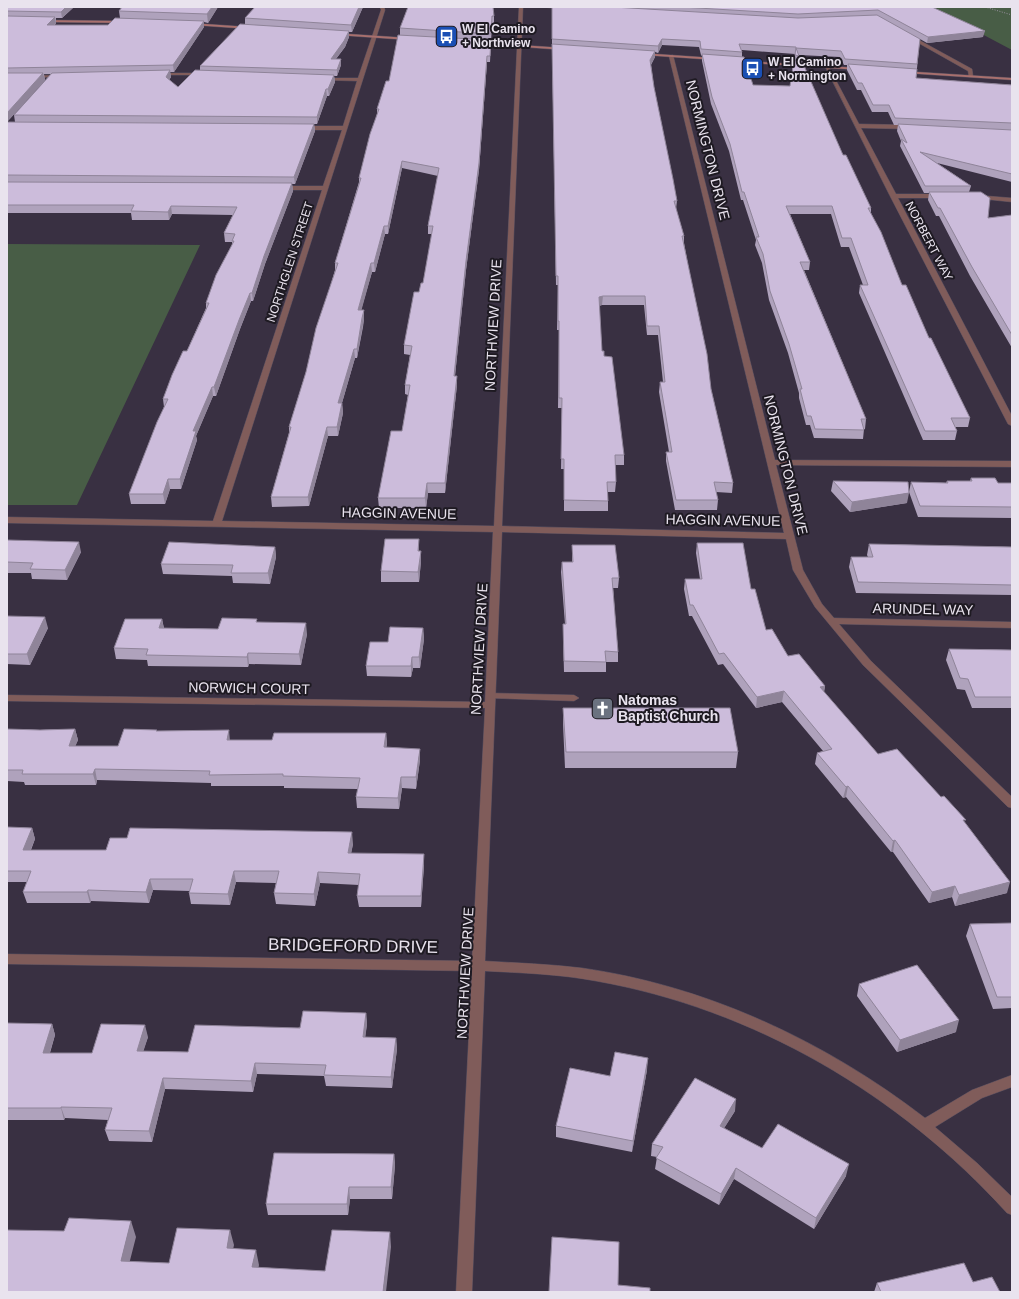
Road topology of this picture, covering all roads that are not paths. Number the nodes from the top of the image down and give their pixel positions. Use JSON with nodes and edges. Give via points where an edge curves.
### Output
{"nodes":[{"id":1,"x":382,"y":7,"type":"edge"},
{"id":2,"x":521,"y":7,"type":"edge"},
{"id":3,"x":544,"y":7,"type":"edge"},
{"id":4,"x":568,"y":8,"type":"edge"},
{"id":5,"x":41,"y":21,"type":"edge"},
{"id":6,"x":127,"y":22,"type":"edge"},
{"id":7,"x":185,"y":24,"type":"edge"},
{"id":8,"x":258,"y":28,"type":"edge"},
{"id":9,"x":328,"y":33,"type":"edge"},
{"id":10,"x":904,"y":33,"type":"edge"},
{"id":11,"x":375,"y":36,"type":"junction"},
{"id":12,"x":413,"y":39,"type":"edge"},
{"id":13,"x":474,"y":43,"type":"edge"},
{"id":14,"x":520,"y":46,"type":"junction"},
{"id":15,"x":568,"y":49,"type":"edge"},
{"id":16,"x":639,"y":54,"type":"edge"},
{"id":17,"x":671,"y":56,"type":"junction"},
{"id":18,"x":718,"y":60,"type":"edge"},
{"id":19,"x":726,"y":60,"type":"edge"},
{"id":20,"x":827,"y":67,"type":"junction"},
{"id":21,"x":867,"y":70,"type":"edge"},
{"id":22,"x":899,"y":72,"type":"edge"},
{"id":23,"x":151,"y":74,"type":"edge"},
{"id":24,"x":210,"y":74,"type":"edge"},
{"id":25,"x":67,"y":76,"type":"edge"},
{"id":26,"x":971,"y":76,"type":"junction"},
{"id":27,"x":7,"y":77,"type":"edge"},
{"id":28,"x":315,"y":79,"type":"edge"},
{"id":29,"x":1012,"y":79,"type":"edge"},
{"id":30,"x":360,"y":80,"type":"junction"},
{"id":31,"x":858,"y":126,"type":"junction"},
{"id":32,"x":292,"y":128,"type":"edge"},
{"id":33,"x":345,"y":128,"type":"junction"},
{"id":34,"x":917,"y":128,"type":"edge"},
{"id":35,"x":271,"y":188,"type":"edge"},
{"id":36,"x":326,"y":188,"type":"junction"},
{"id":37,"x":893,"y":196,"type":"junction"},
{"id":38,"x":947,"y":196,"type":"edge"},
{"id":39,"x":970,"y":197,"type":"edge"},
{"id":40,"x":1012,"y":200,"type":"edge"},
{"id":41,"x":1012,"y":424,"type":"edge"},
{"id":42,"x":772,"y":462,"type":"junction"},
{"id":43,"x":1012,"y":464,"type":"edge"},
{"id":44,"x":7,"y":520,"type":"edge"},
{"id":45,"x":217,"y":524,"type":"junction"},
{"id":46,"x":498,"y":529,"type":"junction"},
{"id":47,"x":790,"y":536,"type":"junction"},
{"id":48,"x":833,"y":621,"type":"junction"},
{"id":49,"x":1012,"y":625,"type":"edge"},
{"id":50,"x":7,"y":698,"type":"edge"},
{"id":51,"x":574,"y":698,"type":"dead end"},
{"id":52,"x":491,"y":700,"type":"junction"},
{"id":53,"x":1012,"y":804,"type":"edge"},
{"id":54,"x":7,"y":958,"type":"edge"},
{"id":55,"x":479,"y":966,"type":"junction"},
{"id":56,"x":1012,"y":1081,"type":"edge"},
{"id":57,"x":925,"y":1125,"type":"junction"},
{"id":58,"x":1012,"y":1208,"type":"edge"},
{"id":59,"x":464,"y":1292,"type":"edge"}],
"edges":[{"from":1,"to":11,"type":"street","name":"NORTHGLEN STREET"},
{"from":2,"to":14,"type":"street","name":"NORTHVIEW DRIVE"},
{"from":3,"to":4,"type":"street"},
{"from":5,"to":6,"type":"main road"},
{"from":7,"to":8,"type":"main road"},
{"from":9,"to":11,"type":"main road"},
{"from":10,"to":26,"type":"street","via":[[970,70]]},
{"from":11,"to":12,"type":"main road"},
{"from":11,"to":30,"type":"street","name":"NORTHGLEN STREET"},
{"from":13,"to":14,"type":"main road"},
{"from":14,"to":15,"type":"main road"},
{"from":14,"to":46,"type":"street","name":"NORTHVIEW DRIVE"},
{"from":16,"to":17,"type":"main road"},
{"from":17,"to":18,"type":"main road"},
{"from":17,"to":42,"type":"street","name":"NORMINGTON DRIVE"},
{"from":19,"to":20,"type":"main road"},
{"from":20,"to":21,"type":"main road"},
{"from":20,"to":31,"type":"street","name":"NORBERT WAY"},
{"from":22,"to":26,"type":"main road"},
{"from":23,"to":24,"type":"street"},
{"from":25,"to":27,"type":"street","via":[[49,79]]},
{"from":26,"to":29,"type":"main road"},
{"from":28,"to":30,"type":"street"},
{"from":30,"to":33,"type":"street","name":"NORTHGLEN STREET"},
{"from":31,"to":34,"type":"street"},
{"from":31,"to":37,"type":"street","name":"NORBERT WAY"},
{"from":32,"to":33,"type":"street"},
{"from":33,"to":36,"type":"street","name":"NORTHGLEN STREET"},
{"from":35,"to":36,"type":"street"},
{"from":36,"to":45,"type":"street","name":"NORTHGLEN STREET"},
{"from":37,"to":38,"type":"street"},
{"from":37,"to":41,"type":"street","name":"NORBERT WAY"},
{"from":39,"to":40,"type":"street"},
{"from":42,"to":43,"type":"street"},
{"from":42,"to":47,"type":"street","name":"NORMINGTON DRIVE"},
{"from":44,"to":45,"type":"street","name":"HAGGIN AVENUE"},
{"from":45,"to":46,"type":"street","name":"HAGGIN AVENUE"},
{"from":46,"to":47,"type":"street","name":"HAGGIN AVENUE"},
{"from":46,"to":52,"type":"street","name":"NORTHVIEW DRIVE"},
{"from":47,"to":48,"type":"street","name":"NORMINGTON DRIVE","via":[[798,570],[818,605]]},
{"from":48,"to":49,"type":"street","name":"ARUNDEL WAY"},
{"from":48,"to":53,"type":"street","name":"NORMINGTON DRIVE","via":[[867,664]]},
{"from":50,"to":52,"type":"street","name":"NORWICH COURT"},
{"from":51,"to":52,"type":"street","name":"NORWICH COURT"},
{"from":52,"to":55,"type":"street","name":"NORTHVIEW DRIVE"},
{"from":54,"to":55,"type":"street","name":"BRIDGEFORD DRIVE"},
{"from":55,"to":57,"type":"street","name":"BRIDGEFORD DRIVE","via":[[541,969],[596,976],[650,987],[704,1003],[758,1024],[811,1050],[863,1081]]},
{"from":55,"to":59,"type":"street","name":"NORTHVIEW DRIVE"},
{"from":56,"to":57,"type":"street","via":[[977,1094]]},
{"from":57,"to":58,"type":"street","name":"BRIDGEFORD DRIVE","via":[[997,1190]]}]}
